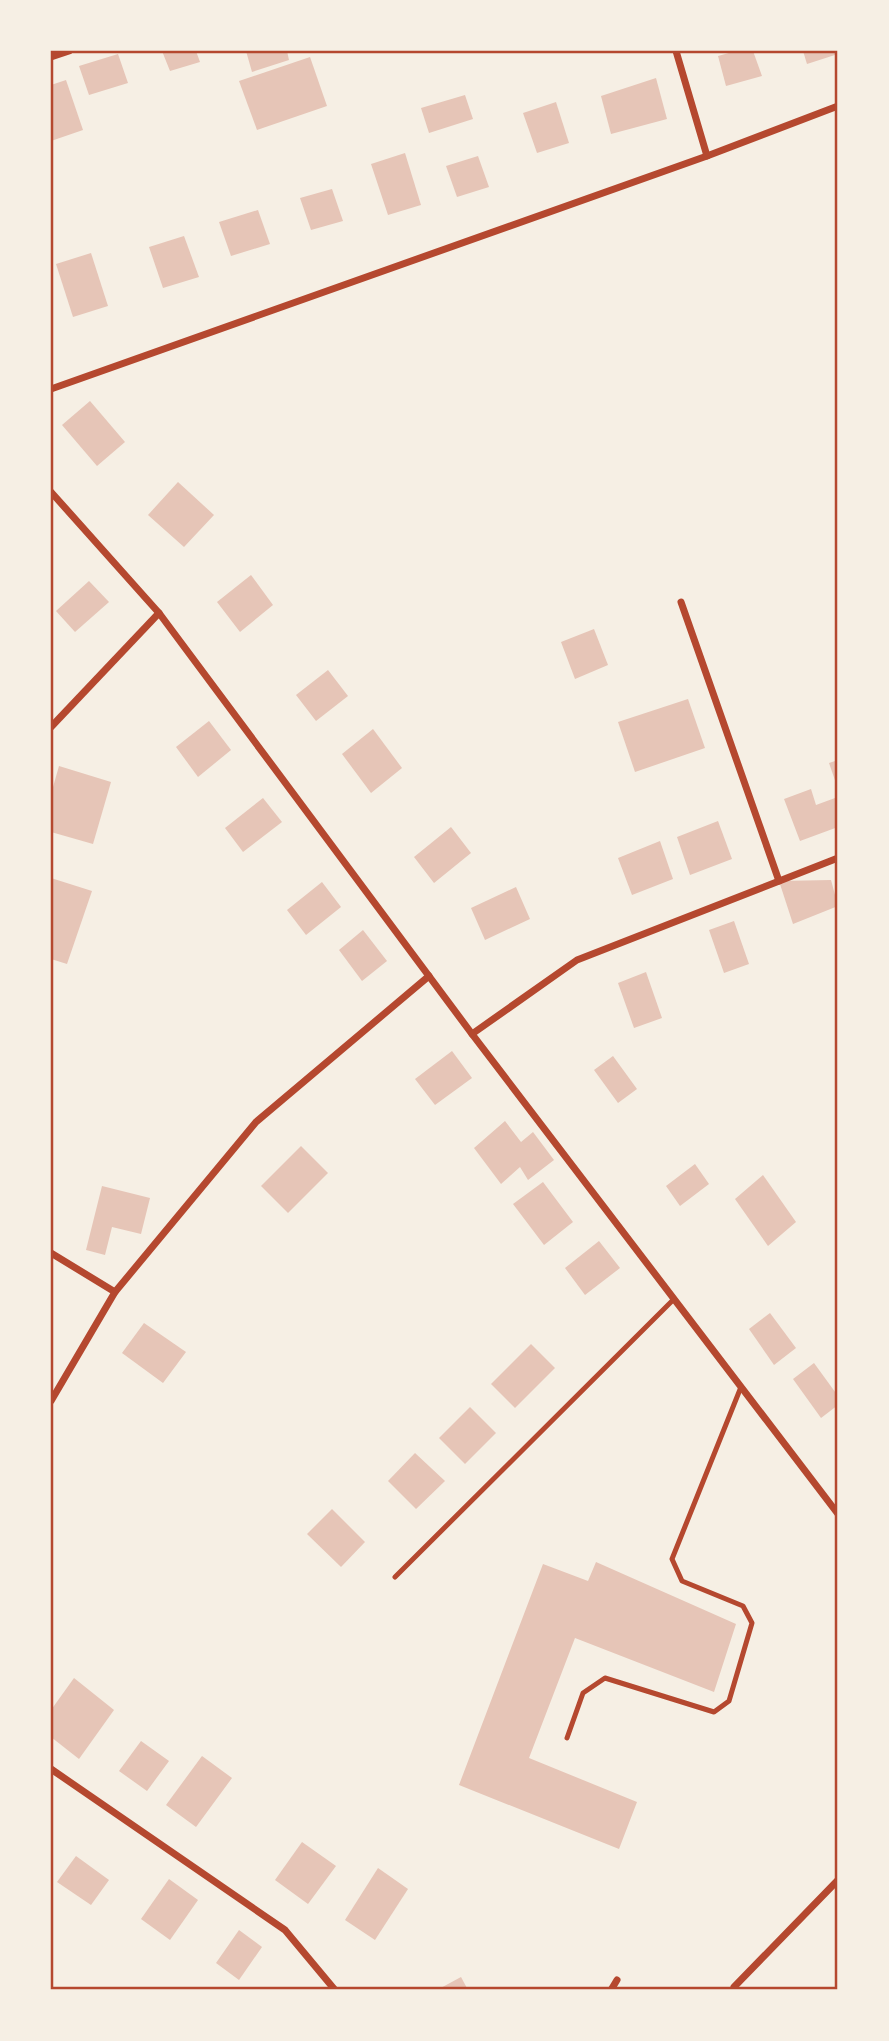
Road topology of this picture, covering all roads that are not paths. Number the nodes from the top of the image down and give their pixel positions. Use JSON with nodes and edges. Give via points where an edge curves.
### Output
{"nodes":[{"id":1,"x":69,"y":51,"type":"edge"},
{"id":2,"x":676,"y":51,"type":"edge"},
{"id":3,"x":51,"y":57,"type":"edge"},
{"id":4,"x":838,"y":106,"type":"edge"},
{"id":5,"x":707,"y":156,"type":"junction"},
{"id":6,"x":51,"y":389,"type":"edge"},
{"id":7,"x":51,"y":492,"type":"edge"},
{"id":8,"x":681,"y":602,"type":"dead end"},
{"id":9,"x":159,"y":613,"type":"junction"},
{"id":10,"x":51,"y":727,"type":"edge"},
{"id":11,"x":838,"y":858,"type":"edge"},
{"id":12,"x":779,"y":881,"type":"junction"},
{"id":13,"x":429,"y":976,"type":"junction"},
{"id":14,"x":472,"y":1034,"type":"junction"},
{"id":15,"x":51,"y":1253,"type":"edge"},
{"id":16,"x":115,"y":1292,"type":"junction"},
{"id":17,"x":674,"y":1299,"type":"junction"},
{"id":18,"x":741,"y":1387,"type":"junction"},
{"id":19,"x":51,"y":1401,"type":"edge"},
{"id":20,"x":838,"y":1514,"type":"edge"},
{"id":21,"x":395,"y":1577,"type":"dead end"},
{"id":22,"x":567,"y":1738,"type":"dead end"},
{"id":23,"x":51,"y":1769,"type":"edge"},
{"id":24,"x":838,"y":1880,"type":"edge"},
{"id":25,"x":617,"y":1980,"type":"dead end"},
{"id":26,"x":734,"y":1987,"type":"dead end"},
{"id":27,"x":335,"y":1990,"type":"edge"},
{"id":28,"x":611,"y":1990,"type":"edge"}],
"edges":[{"from":1,"to":3,"type":"street"},
{"from":2,"to":5,"type":"street"},
{"from":4,"to":5,"type":"street"},
{"from":5,"to":6,"type":"street"},
{"from":7,"to":9,"type":"street"},
{"from":8,"to":12,"type":"street"},
{"from":9,"to":10,"type":"street"},
{"from":9,"to":13,"type":"street"},
{"from":11,"to":12,"type":"street"},
{"from":12,"to":14,"type":"street","via":[[577,961]]},
{"from":13,"to":14,"type":"street"},
{"from":13,"to":16,"type":"street","via":[[256,1122]]},
{"from":14,"to":17,"type":"street"},
{"from":15,"to":16,"type":"street"},
{"from":16,"to":19,"type":"street"},
{"from":17,"to":18,"type":"street"},
{"from":17,"to":21,"type":"lane"},
{"from":18,"to":20,"type":"street"},
{"from":18,"to":22,"type":"lane","via":[[672,1559],[682,1581],[743,1606],[751,1623],[729,1700],[714,1712],[605,1678],[583,1693]]},
{"from":23,"to":27,"type":"street","via":[[285,1930]]},
{"from":24,"to":26,"type":"street"},
{"from":25,"to":28,"type":"street"}]}
